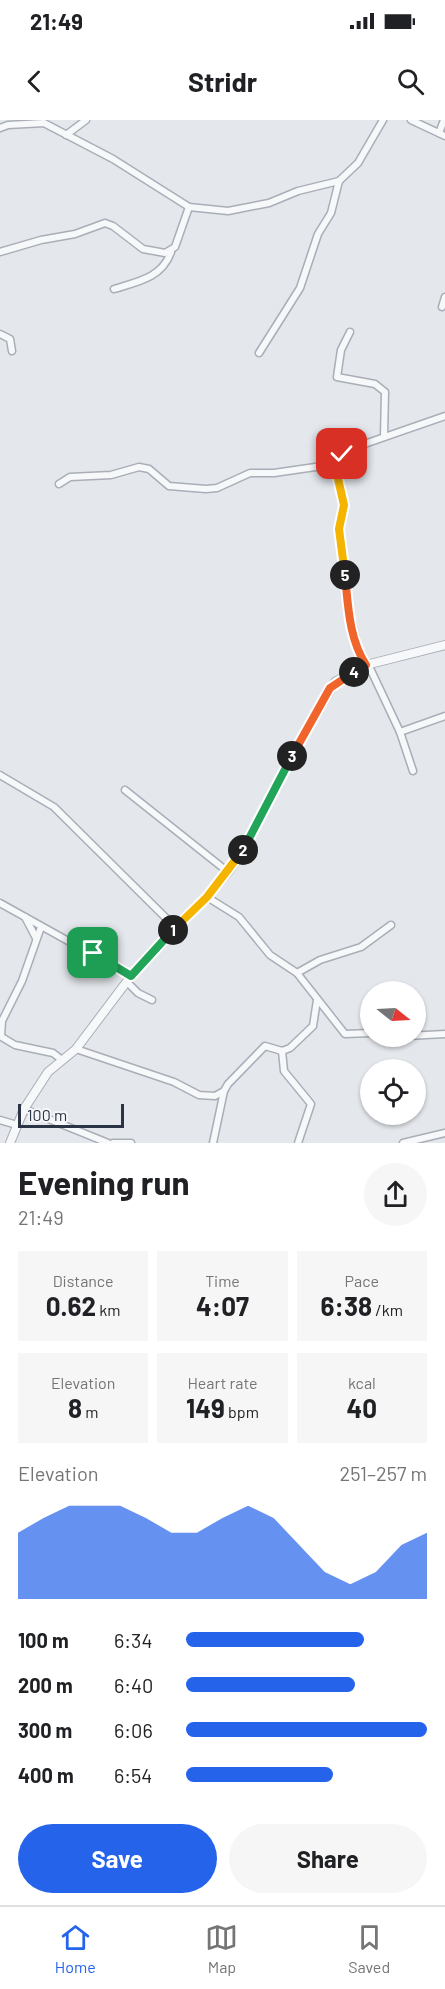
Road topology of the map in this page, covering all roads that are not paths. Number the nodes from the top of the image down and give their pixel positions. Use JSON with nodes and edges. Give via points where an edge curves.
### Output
{"nodes":[{"id":1,"x":86,"y":120,"type":"edge"},
{"id":2,"x":383,"y":120,"type":"edge"},
{"id":3,"x":411,"y":120,"type":"edge"},
{"id":4,"x":444,"y":120,"type":"edge"},
{"id":5,"x":0,"y":128,"type":"edge"},
{"id":6,"x":442,"y":134,"type":"edge"},
{"id":7,"x":66,"y":135,"type":"junction"},
{"id":8,"x":339,"y":181,"type":"junction"},
{"id":9,"x":189,"y":207,"type":"junction"},
{"id":10,"x":0,"y":252,"type":"edge"},
{"id":11,"x":171,"y":252,"type":"junction"},
{"id":12,"x":114,"y":289,"type":"dead end"},
{"id":13,"x":445,"y":297,"type":"edge"},
{"id":14,"x":442,"y":307,"type":"dead end"},
{"id":15,"x":350,"y":332,"type":"dead end"},
{"id":16,"x":0,"y":334,"type":"edge"},
{"id":17,"x":12,"y":351,"type":"dead end"},
{"id":18,"x":260,"y":353,"type":"dead end"},
{"id":19,"x":445,"y":416,"type":"edge"},
{"id":20,"x":384,"y":436,"type":"junction"},
{"id":21,"x":336,"y":464,"type":"junction"},
{"id":22,"x":59,"y":484,"type":"dead end"},
{"id":23,"x":445,"y":645,"type":"edge"},
{"id":24,"x":367,"y":664,"type":"junction"},
{"id":25,"x":445,"y":716,"type":"edge"},
{"id":26,"x":400,"y":732,"type":"junction"},
{"id":27,"x":413,"y":771,"type":"dead end"},
{"id":28,"x":0,"y":775,"type":"edge"},
{"id":29,"x":125,"y":790,"type":"dead end"},
{"id":30,"x":228,"y":872,"type":"junction"},
{"id":31,"x":207,"y":897,"type":"junction"},
{"id":32,"x":0,"y":903,"type":"edge"},
{"id":33,"x":25,"y":916,"type":"junction"},
{"id":34,"x":391,"y":925,"type":"dead end"},
{"id":35,"x":41,"y":927,"type":"junction"},
{"id":36,"x":176,"y":927,"type":"junction"},
{"id":37,"x":36,"y":938,"type":"junction"},
{"id":38,"x":297,"y":973,"type":"junction"},
{"id":39,"x":129,"y":979,"type":"junction"},
{"id":40,"x":152,"y":1000,"type":"dead end"},
{"id":41,"x":317,"y":1000,"type":"junction"},
{"id":42,"x":1,"y":1020,"type":"edge"},
{"id":43,"x":360,"y":1034,"type":"edge"},
{"id":44,"x":445,"y":1034,"type":"edge"},
{"id":45,"x":426,"y":1035,"type":"edge"},
{"id":46,"x":0,"y":1036,"type":"edge"},
{"id":47,"x":76,"y":1049,"type":"junction"},
{"id":48,"x":282,"y":1051,"type":"junction"},
{"id":49,"x":63,"y":1060,"type":"junction"},
{"id":50,"x":224,"y":1091,"type":"junction"},
{"id":51,"x":24,"y":1109,"type":"junction"},
{"id":52,"x":0,"y":1120,"type":"edge"},
{"id":53,"x":17,"y":1125,"type":"junction"},
{"id":54,"x":445,"y":1133,"type":"edge"},
{"id":55,"x":10,"y":1143,"type":"edge"},
{"id":56,"x":108,"y":1143,"type":"edge"},
{"id":57,"x":113,"y":1143,"type":"edge"},
{"id":58,"x":131,"y":1143,"type":"edge"},
{"id":59,"x":213,"y":1143,"type":"edge"},
{"id":60,"x":298,"y":1143,"type":"edge"},
{"id":61,"x":403,"y":1143,"type":"edge"}],
"edges":[{"from":1,"to":7,"type":"street"},
{"from":2,"to":8,"type":"street","via":[[358,163]]},
{"from":3,"to":6,"type":"street"},
{"from":4,"to":6,"type":"street"},
{"from":5,"to":7,"type":"street","via":[[36,122]]},
{"from":7,"to":9,"type":"street","via":[[113,159]]},
{"from":8,"to":9,"type":"street","via":[[228,211]]},
{"from":8,"to":18,"type":"street","via":[[331,213],[318,234],[300,288]]},
{"from":9,"to":11,"type":"street"},
{"from":10,"to":11,"type":"street","via":[[105,223],[142,249]]},
{"from":11,"to":12,"type":"street","via":[[163,268],[153,275]]},
{"from":13,"to":14,"type":"street"},
{"from":15,"to":20,"type":"street","via":[[341,350],[337,376],[375,384],[385,392]]},
{"from":16,"to":17,"type":"street","via":[[10,339]]},
{"from":19,"to":20,"type":"street"},
{"from":20,"to":21,"type":"street","via":[[342,454]]},
{"from":21,"to":22,"type":"street","via":[[250,473],[206,489],[169,486],[149,468],[139,467],[111,475],[70,477]]},
{"from":21,"to":24,"type":"street","via":[[344,505],[339,535],[348,608],[360,656]]},
{"from":23,"to":24,"type":"street"},
{"from":24,"to":26,"type":"street"},
{"from":24,"to":30,"type":"street","via":[[330,688],[244,850]]},
{"from":25,"to":26,"type":"street"},
{"from":26,"to":27,"type":"street"},
{"from":28,"to":36,"type":"street","via":[[54,807]]},
{"from":29,"to":30,"type":"street"},
{"from":30,"to":31,"type":"street"},
{"from":31,"to":36,"type":"street"},
{"from":31,"to":38,"type":"street","via":[[239,917],[270,955]]},
{"from":32,"to":33,"type":"street"},
{"from":33,"to":35,"type":"street"},
{"from":33,"to":37,"type":"street"},
{"from":34,"to":38,"type":"street","via":[[362,947],[320,960]]},
{"from":35,"to":37,"type":"street"},
{"from":35,"to":39,"type":"street","via":[[93,953]]},
{"from":36,"to":39,"type":"street"},
{"from":37,"to":42,"type":"street"},
{"from":38,"to":41,"type":"street"},
{"from":39,"to":40,"type":"street","via":[[138,993]]},
{"from":39,"to":47,"type":"street"},
{"from":41,"to":43,"type":"street","via":[[345,1034]]},
{"from":41,"to":48,"type":"street","via":[[313,1026]]},
{"from":42,"to":46,"type":"street"},
{"from":44,"to":45,"type":"street"},
{"from":46,"to":49,"type":"street","via":[[15,1045],[53,1053]]},
{"from":47,"to":49,"type":"street"},
{"from":47,"to":50,"type":"street","via":[[193,1093],[215,1096]]},
{"from":48,"to":50,"type":"street","via":[[265,1046]]},
{"from":48,"to":60,"type":"street","via":[[284,1071],[311,1104]]},
{"from":49,"to":51,"type":"street","via":[[48,1072]]},
{"from":50,"to":59,"type":"street"},
{"from":51,"to":53,"type":"street"},
{"from":51,"to":56,"type":"street"},
{"from":52,"to":53,"type":"street"},
{"from":53,"to":55,"type":"street"},
{"from":54,"to":61,"type":"street"},
{"from":57,"to":58,"type":"street"}]}
